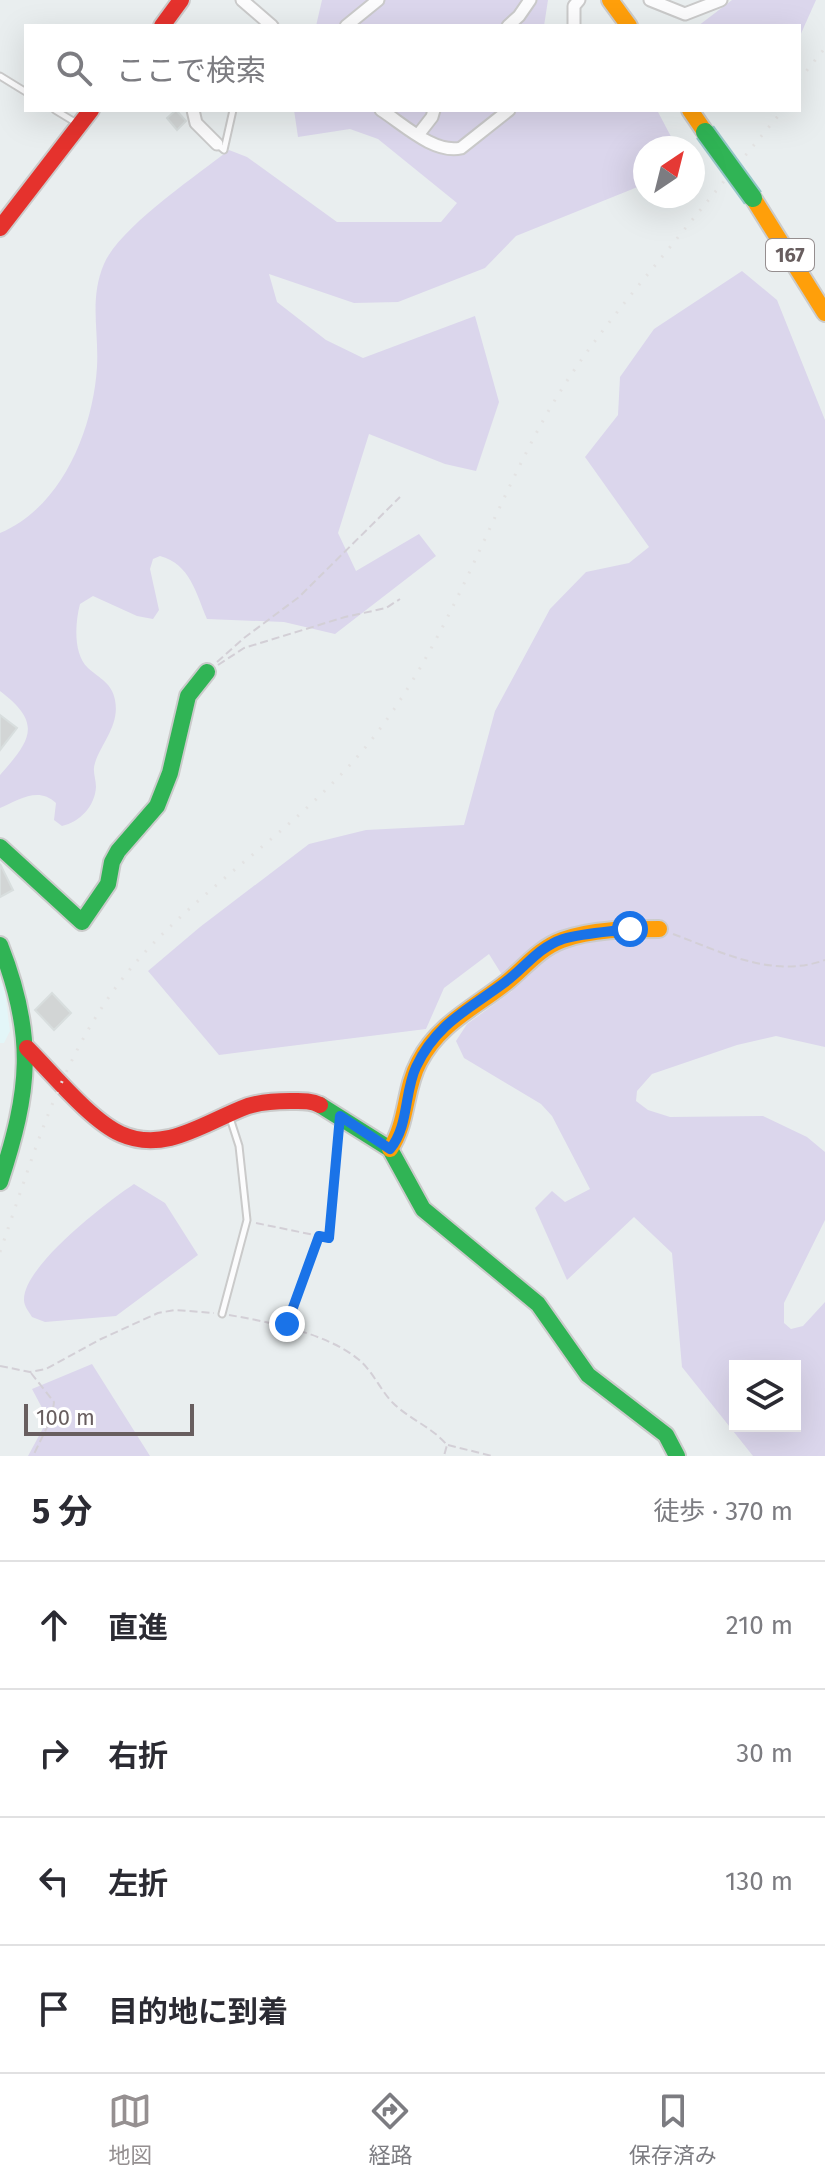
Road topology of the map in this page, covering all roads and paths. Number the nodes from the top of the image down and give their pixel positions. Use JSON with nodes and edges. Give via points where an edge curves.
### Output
{"nodes":[{"id":1,"x":181,"y":0,"type":"edge"},
{"id":2,"x":242,"y":0,"type":"edge"},
{"id":3,"x":378,"y":0,"type":"edge"},
{"id":4,"x":530,"y":0,"type":"edge"},
{"id":5,"x":579,"y":0,"type":"edge"},
{"id":6,"x":610,"y":0,"type":"edge"},
{"id":7,"x":650,"y":0,"type":"edge"},
{"id":8,"x":721,"y":0,"type":"edge"},
{"id":9,"x":163,"y":24,"type":"edge"},
{"id":10,"x":270,"y":24,"type":"edge"},
{"id":11,"x":348,"y":24,"type":"edge"},
{"id":12,"x":510,"y":24,"type":"edge"},
{"id":13,"x":574,"y":24,"type":"edge"},
{"id":14,"x":628,"y":24,"type":"edge"},
{"id":15,"x":0,"y":76,"type":"edge"},
{"id":16,"x":24,"y":91,"type":"edge"},
{"id":17,"x":58,"y":112,"type":"edge"},
{"id":18,"x":89,"y":112,"type":"edge"},
{"id":19,"x":193,"y":112,"type":"edge"},
{"id":20,"x":233,"y":112,"type":"edge"},
{"id":21,"x":384,"y":112,"type":"edge"},
{"id":22,"x":433,"y":112,"type":"edge"},
{"id":23,"x":506,"y":112,"type":"edge"},
{"id":24,"x":691,"y":112,"type":"edge"},
{"id":25,"x":79,"y":124,"type":"junction"},
{"id":26,"x":418,"y":135,"type":"junction"},
{"id":27,"x":217,"y":144,"type":"joint"},
{"id":28,"x":0,"y":228,"type":"edge"},
{"id":29,"x":825,"y":313,"type":"edge"},
{"id":30,"x":400,"y":497,"type":"dead end"},
{"id":31,"x":400,"y":599,"type":"dead end"},
{"id":32,"x":207,"y":672,"type":"junction"},
{"id":33,"x":0,"y":847,"type":"edge"},
{"id":34,"x":659,"y":929,"type":"joint"},
{"id":35,"x":0,"y":945,"type":"edge"},
{"id":36,"x":825,"y":960,"type":"edge"},
{"id":37,"x":27,"y":1048,"type":"junction"},
{"id":38,"x":228,"y":1113,"type":"junction"},
{"id":39,"x":340,"y":1116,"type":"junction"},
{"id":40,"x":390,"y":1149,"type":"junction"},
{"id":41,"x":0,"y":1182,"type":"edge"},
{"id":42,"x":247,"y":1220,"type":"junction"},
{"id":43,"x":319,"y":1236,"type":"junction"},
{"id":44,"x":222,"y":1314,"type":"junction"},
{"id":45,"x":287,"y":1324,"type":"dead end"},
{"id":46,"x":0,"y":1366,"type":"edge"},
{"id":47,"x":30,"y":1372,"type":"junction"},
{"id":48,"x":447,"y":1445,"type":"junction"},
{"id":49,"x":33,"y":1456,"type":"edge"},
{"id":50,"x":444,"y":1456,"type":"edge"},
{"id":51,"x":492,"y":1456,"type":"edge"},
{"id":52,"x":677,"y":1456,"type":"edge"}],
"edges":[{"from":1,"to":9,"type":"main road"},
{"from":2,"to":10,"type":"street"},
{"from":3,"to":11,"type":"street"},
{"from":4,"to":12,"type":"street"},
{"from":5,"to":13,"type":"street"},
{"from":6,"to":14,"type":"main road"},
{"from":7,"to":8,"type":"street","via":[[685,14]]},
{"from":15,"to":16,"type":"lane"},
{"from":17,"to":25,"type":"lane"},
{"from":18,"to":25,"type":"main road"},
{"from":19,"to":27,"type":"street","via":[[196,123]]},
{"from":20,"to":27,"type":"lane","via":[[224,150]]},
{"from":21,"to":26,"type":"street"},
{"from":22,"to":26,"type":"street"},
{"from":23,"to":26,"type":"street","via":[[461,148],[440,147]]},
{"from":24,"to":29,"type":"main road","number":"167","bridge":true},
{"from":25,"to":28,"type":"main road"},
{"from":30,"to":32,"type":"path","via":[[299,597]]},
{"from":31,"to":32,"type":"path","via":[[386,608],[244,648]]},
{"from":32,"to":33,"type":"main road","via":[[188,696],[157,806],[118,851],[108,884],[82,922]]},
{"from":34,"to":36,"type":"path","via":[[752,963],[779,968]]},
{"from":34,"to":40,"type":"main road","via":[[563,939],[544,947],[474,1002],[446,1025],[417,1065],[399,1135]]},
{"from":35,"to":37,"type":"main road","via":[[19,994]]},
{"from":37,"to":38,"type":"main road","via":[[98,1119],[127,1137],[163,1141]]},
{"from":37,"to":41,"type":"main road","via":[[23,1106]]},
{"from":38,"to":39,"type":"main road","via":[[304,1099]]},
{"from":38,"to":42,"type":"lane","via":[[239,1146]]},
{"from":39,"to":40,"type":"main road"},
{"from":39,"to":43,"type":"path","via":[[329,1238]]},
{"from":40,"to":52,"type":"main road","via":[[423,1209],[538,1304],[588,1375],[666,1435]]},
{"from":42,"to":43,"type":"path"},
{"from":42,"to":44,"type":"lane"},
{"from":43,"to":45,"type":"path"},
{"from":44,"to":47,"type":"path","via":[[158,1313]]},
{"from":44,"to":48,"type":"path","via":[[284,1326],[356,1357],[393,1403]]},
{"from":46,"to":47,"type":"path"},
{"from":47,"to":49,"type":"path","via":[[54,1402]]},
{"from":48,"to":50,"type":"path"},
{"from":48,"to":51,"type":"path"}]}
